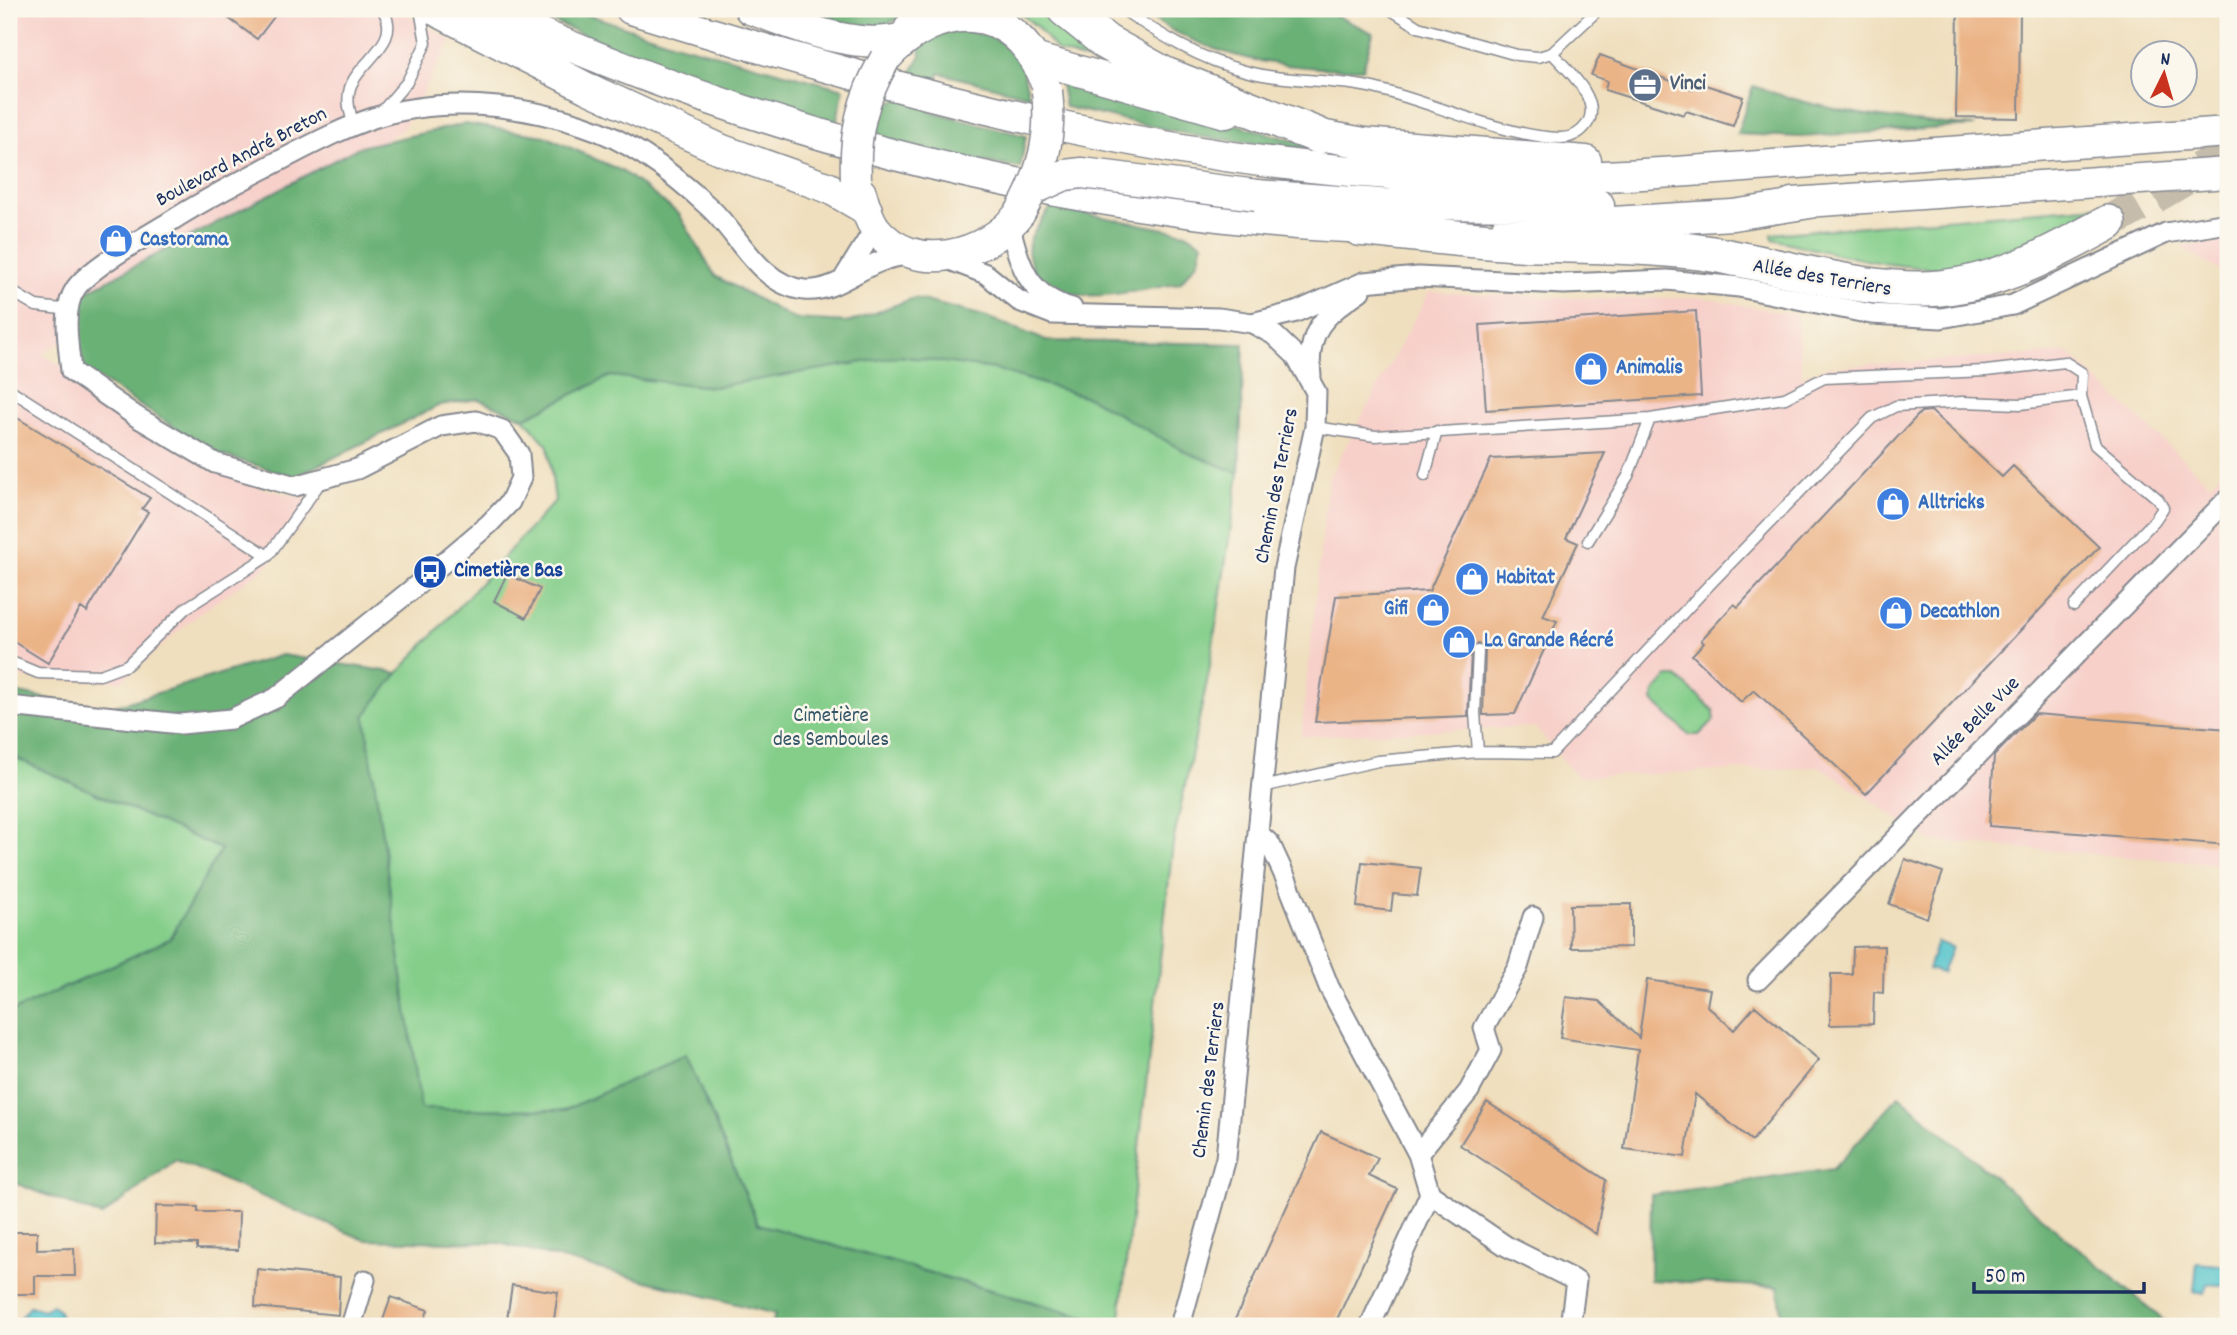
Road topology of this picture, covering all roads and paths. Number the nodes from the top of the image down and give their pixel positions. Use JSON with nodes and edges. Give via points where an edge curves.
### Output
{"nodes":[{"id":1,"x":382,"y":9,"type":"edge"},
{"id":2,"x":420,"y":9,"type":"edge"},
{"id":3,"x":433,"y":9,"type":"edge"},
{"id":4,"x":485,"y":9,"type":"edge"},
{"id":5,"x":631,"y":9,"type":"edge"},
{"id":6,"x":750,"y":9,"type":"edge"},
{"id":7,"x":1065,"y":9,"type":"edge"},
{"id":8,"x":1122,"y":9,"type":"edge"},
{"id":9,"x":1390,"y":9,"type":"edge"},
{"id":10,"x":1599,"y":9,"type":"edge"},
{"id":11,"x":984,"y":10,"type":"edge"},
{"id":12,"x":905,"y":35,"type":"edge"},
{"id":13,"x":1552,"y":53,"type":"junction"},
{"id":14,"x":1037,"y":59,"type":"junction"},
{"id":15,"x":376,"y":117,"type":"junction"},
{"id":16,"x":354,"y":125,"type":"junction"},
{"id":17,"x":2228,"y":132,"type":"edge"},
{"id":18,"x":1319,"y":136,"type":"junction"},
{"id":19,"x":1726,"y":169,"type":"junction"},
{"id":20,"x":2228,"y":173,"type":"edge"},
{"id":21,"x":1810,"y":203,"type":"junction"},
{"id":22,"x":1021,"y":209,"type":"junction"},
{"id":23,"x":871,"y":219,"type":"junction"},
{"id":24,"x":2108,"y":223,"type":"tunnel mouth"},
{"id":25,"x":2228,"y":223,"type":"edge"},
{"id":26,"x":1359,"y":228,"type":"junction"},
{"id":27,"x":927,"y":255,"type":"junction"},
{"id":28,"x":1390,"y":278,"type":"junction"},
{"id":29,"x":843,"y":279,"type":"junction"},
{"id":30,"x":9,"y":290,"type":"edge"},
{"id":31,"x":70,"y":310,"type":"junction"},
{"id":32,"x":1104,"y":317,"type":"junction"},
{"id":33,"x":1252,"y":323,"type":"junction"},
{"id":34,"x":1274,"y":335,"type":"junction"},
{"id":35,"x":1311,"y":342,"type":"junction"},
{"id":36,"x":1312,"y":380,"type":"junction"},
{"id":37,"x":9,"y":389,"type":"edge"},
{"id":38,"x":2081,"y":396,"type":"junction"},
{"id":39,"x":1650,"y":419,"type":"junction"},
{"id":40,"x":1315,"y":426,"type":"junction"},
{"id":41,"x":1437,"y":431,"type":"junction"},
{"id":42,"x":1426,"y":475,"type":"dead end"},
{"id":43,"x":323,"y":478,"type":"junction"},
{"id":44,"x":2228,"y":499,"type":"edge"},
{"id":45,"x":1588,"y":541,"type":"dead end"},
{"id":46,"x":268,"y":556,"type":"junction"},
{"id":47,"x":2074,"y":606,"type":"dead end"},
{"id":48,"x":1478,"y":651,"type":"dead end"},
{"id":49,"x":9,"y":661,"type":"edge"},
{"id":50,"x":9,"y":706,"type":"edge"},
{"id":51,"x":1478,"y":752,"type":"junction"},
{"id":52,"x":1262,"y":788,"type":"junction"},
{"id":53,"x":1259,"y":834,"type":"junction"},
{"id":54,"x":1533,"y":917,"type":"dead end"},
{"id":55,"x":1758,"y":980,"type":"dead end"},
{"id":56,"x":1418,"y":1154,"type":"junction"},
{"id":57,"x":1430,"y":1194,"type":"junction"},
{"id":58,"x":365,"y":1280,"type":"dead end"},
{"id":59,"x":351,"y":1326,"type":"edge"},
{"id":60,"x":1180,"y":1326,"type":"edge"},
{"id":61,"x":1370,"y":1326,"type":"edge"},
{"id":62,"x":1570,"y":1326,"type":"edge"}],
"edges":[{"from":1,"to":16,"type":"lane","via":[[387,15],[387,38],[351,86],[348,106]]},
{"from":2,"to":15,"type":"lane","via":[[426,43],[407,82]]},
{"from":3,"to":23,"type":"main road","via":[[599,94],[722,150],[830,188]]},
{"from":4,"to":26,"type":"main road","via":[[657,81],[910,160],[1169,210]]},
{"from":5,"to":19,"type":"main road","via":[[902,88],[1229,157],[1441,177],[1610,177]]},
{"from":6,"to":12,"type":"main road","via":[[858,42],[883,43]]},
{"from":7,"to":18,"type":"highway","via":[[1106,42],[1165,75]]},
{"from":8,"to":13,"type":"lane","via":[[1200,55],[1246,72],[1380,89],[1518,131],[1562,139],[1586,127],[1591,104]]},
{"from":9,"to":13,"type":"lane","via":[[1418,27],[1517,55]]},
{"from":10,"to":13,"type":"lane"},
{"from":11,"to":12,"type":"main road","via":[[933,18]]},
{"from":11,"to":14,"type":"main road","via":[[1024,40]]},
{"from":12,"to":23,"type":"main road","bridge":true,"via":[[872,81],[858,122],[856,179]]},
{"from":14,"to":18,"type":"main road"},
{"from":14,"to":22,"type":"main road","bridge":true,"via":[[1050,117],[1047,144]]},
{"from":15,"to":16,"type":"street","name":"Boulevard André Breton"},
{"from":15,"to":29,"type":"street","name":"Boulevard André Breton","via":[[472,105],[539,113],[585,126],[646,156],[711,209],[762,268],[782,284],[804,290],[828,288]]},
{"from":16,"to":31,"type":"street","name":"Boulevard André Breton","via":[[211,196],[116,255],[75,289]]},
{"from":17,"to":19,"type":"main road"},
{"from":18,"to":19,"type":"main road","via":[[1439,150]]},
{"from":20,"to":21,"type":"main road"},
{"from":21,"to":22,"type":"main road","bridge":true,"via":[[1432,205],[1257,195],[1082,173],[1065,175]]},
{"from":21,"to":26,"type":"main road","via":[[1645,222]]},
{"from":22,"to":27,"type":"main road","via":[[983,244]]},
{"from":22,"to":32,"type":"street","name":"Chemin des Terriers","via":[[1024,275],[1036,290],[1063,306]]},
{"from":23,"to":27,"type":"main road","via":[[896,246]]},
{"from":23,"to":29,"type":"street"},
{"from":24,"to":26,"type":"highway","via":[[2003,274],[1920,289],[1699,252],[1480,241]]},
{"from":25,"to":28,"type":"street","name":"Allée des Terriers","via":[[2166,233],[2013,305],[1941,318],[1871,314],[1739,287],[1667,281],[1564,284]]},
{"from":27,"to":29,"type":"street","name":"Boulevard André Breton","via":[[886,259]]},
{"from":27,"to":32,"type":"street","name":"Chemin des Terriers","via":[[986,274],[1033,309]]},
{"from":28,"to":33,"type":"street","name":"Allée des Terriers","via":[[1364,282],[1296,312]]},
{"from":28,"to":35,"type":"street","name":"Allée des Terriers","via":[[1326,317]]},
{"from":30,"to":31,"type":"lane","via":[[36,306]]},
{"from":31,"to":43,"type":"street","name":"Boulevard André Breton","via":[[66,324],[71,371],[137,417],[215,463],[295,486]]},
{"from":32,"to":33,"type":"street","name":"Chemin des Terriers","via":[[1219,317]]},
{"from":33,"to":34,"type":"street","name":"Chemin des Terriers"},
{"from":34,"to":35,"type":"street"},
{"from":34,"to":36,"type":"street","name":"Chemin des Terriers"},
{"from":35,"to":36,"type":"street"},
{"from":36,"to":40,"type":"street","name":"Chemin des Terriers","via":[[1318,409]]},
{"from":37,"to":46,"type":"lane"},
{"from":38,"to":39,"type":"lane","via":[[2082,373],[2065,362],[1986,371],[1824,378],[1785,398]]},
{"from":38,"to":47,"type":"lane","via":[[2095,445],[2158,499],[2162,508]]},
{"from":38,"to":51,"type":"lane","via":[[2021,404],[1896,406],[1872,418],[1552,753]]},
{"from":39,"to":41,"type":"lane"},
{"from":39,"to":45,"type":"lane","via":[[1628,476]]},
{"from":40,"to":41,"type":"lane","via":[[1376,436]]},
{"from":40,"to":52,"type":"street","name":"Chemin des Terriers","via":[[1284,568]]},
{"from":41,"to":42,"type":"lane"},
{"from":43,"to":46,"type":"lane"},
{"from":43,"to":50,"type":"street","name":"Boulevard André Breton","via":[[357,469],[441,426],[476,421],[502,430],[519,454],[521,478],[510,502],[489,524],[410,591],[276,698],[231,719],[181,724]]},
{"from":44,"to":55,"type":"street","name":"Allée Belle Vue"},
{"from":46,"to":49,"type":"lane","via":[[186,608],[127,665],[100,675],[38,673]]},
{"from":48,"to":51,"type":"lane"},
{"from":51,"to":52,"type":"lane","via":[[1378,761]]},
{"from":52,"to":53,"type":"street","name":"Chemin des Terriers"},
{"from":53,"to":56,"type":"street","via":[[1270,844],[1329,987]]},
{"from":53,"to":60,"type":"street","name":"Chemin des Terriers","via":[[1226,1158]]},
{"from":54,"to":56,"type":"street","via":[[1518,967],[1484,1028],[1491,1050],[1469,1091]]},
{"from":56,"to":57,"type":"street"},
{"from":57,"to":61,"type":"street"},
{"from":57,"to":62,"type":"street","via":[[1506,1246],[1576,1281]]},
{"from":58,"to":59,"type":"street"}]}
